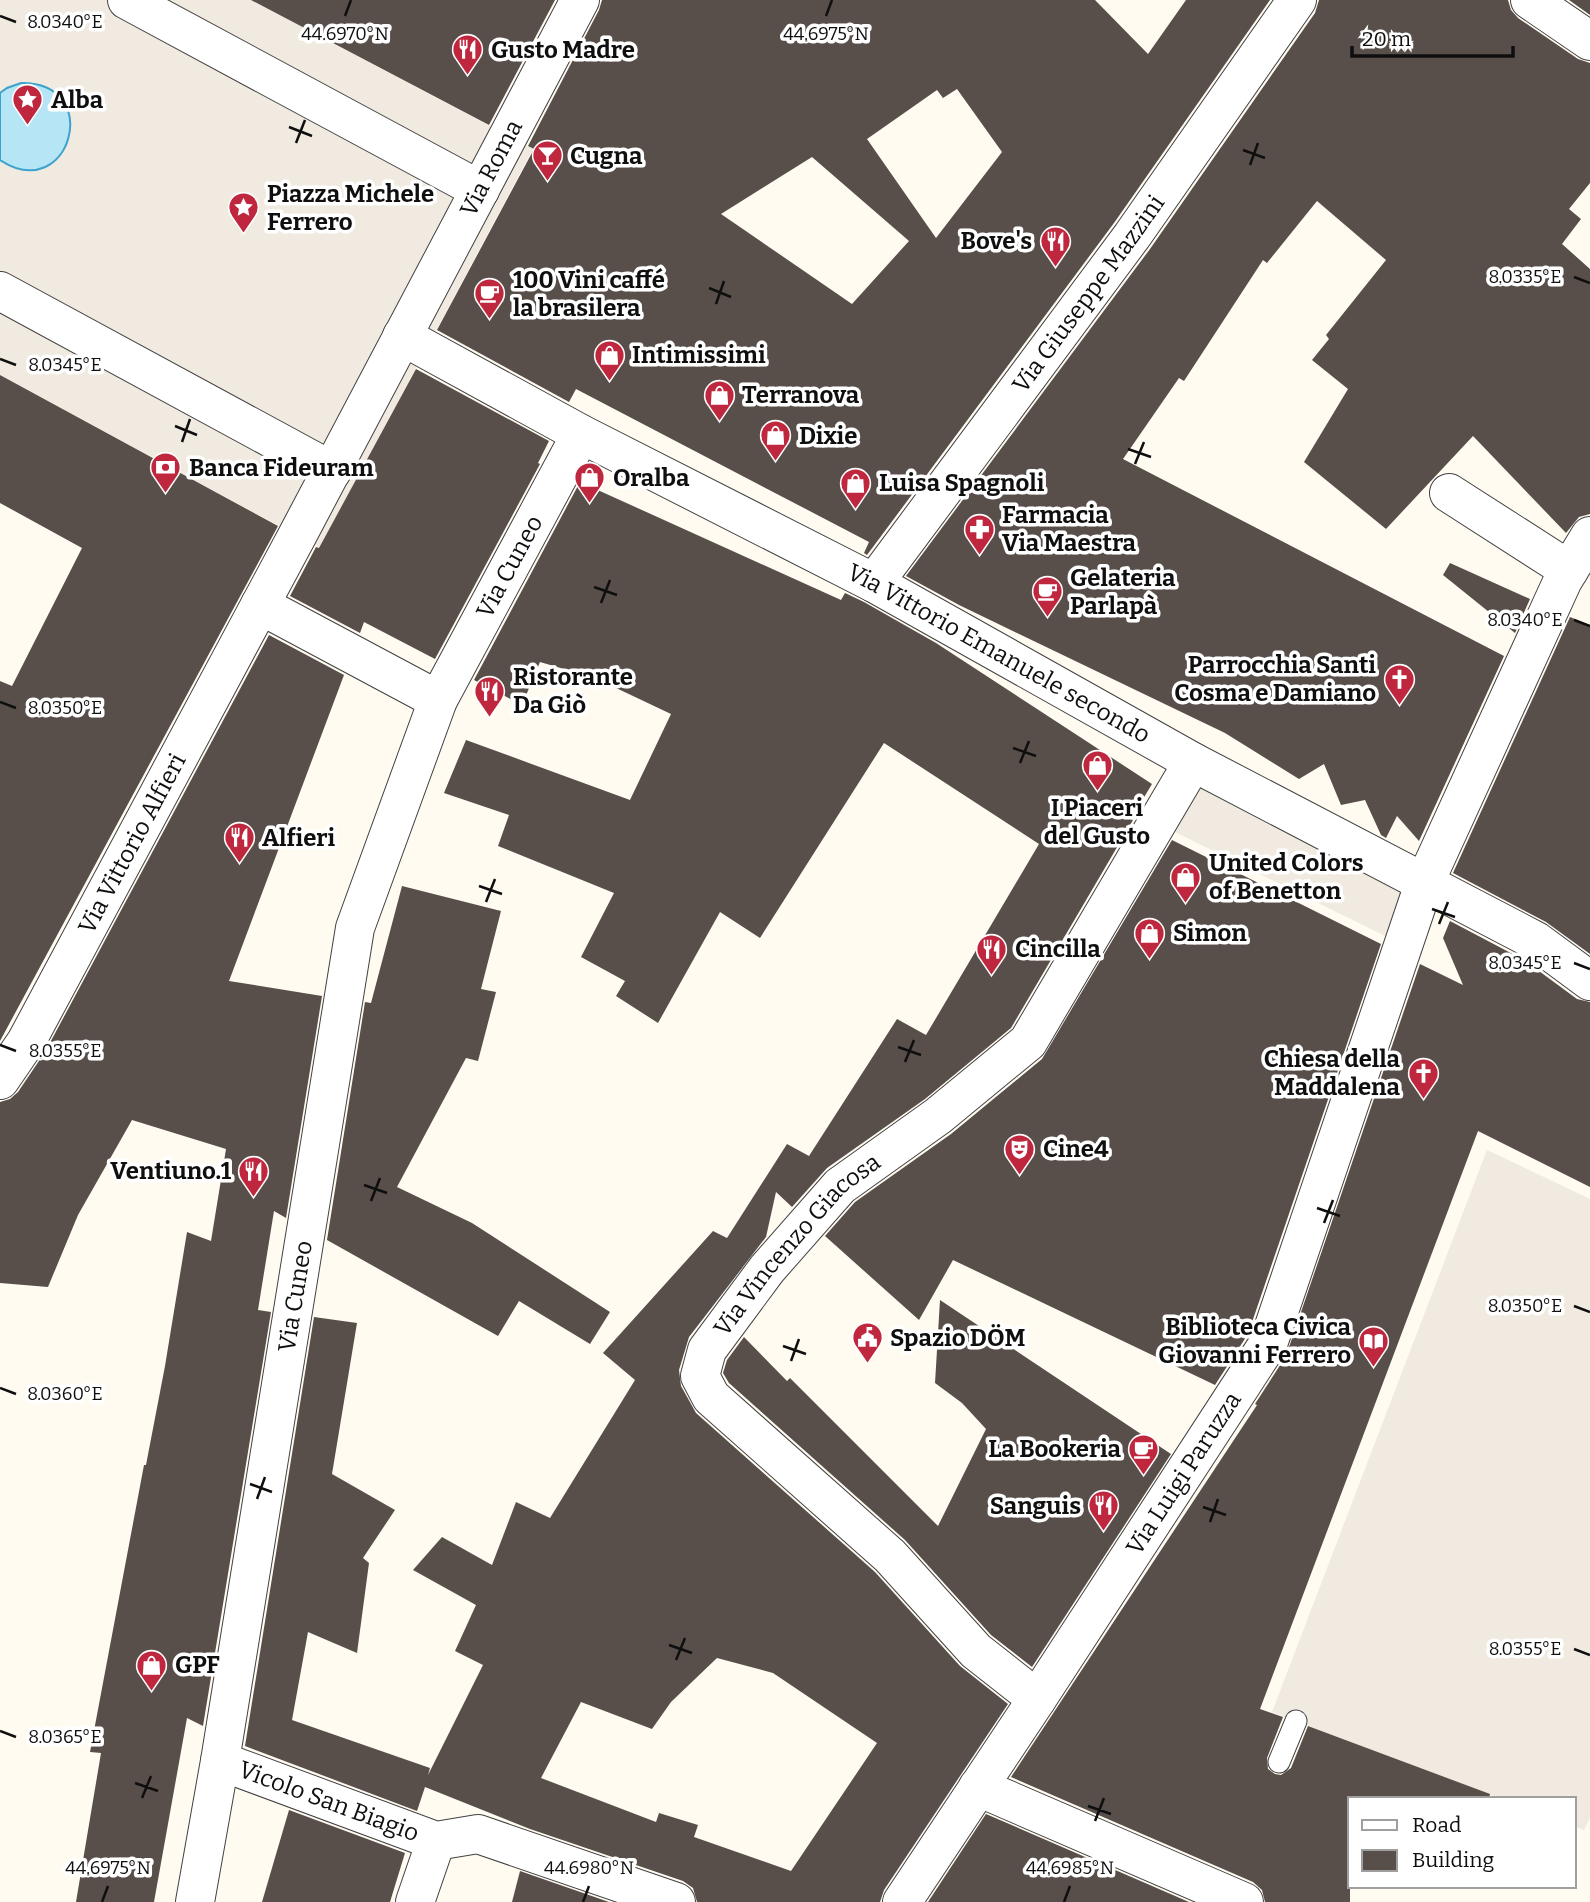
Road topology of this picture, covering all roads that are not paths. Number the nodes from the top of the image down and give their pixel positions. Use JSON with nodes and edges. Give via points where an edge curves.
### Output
{"nodes":[{"id":1,"x":127,"y":0,"type":"edge"},
{"id":2,"x":580,"y":0,"type":"edge"},
{"id":3,"x":1297,"y":0,"type":"edge"},
{"id":4,"x":1530,"y":0,"type":"edge"},
{"id":5,"x":1590,"y":41,"type":"edge"},
{"id":6,"x":480,"y":190,"type":"junction"},
{"id":7,"x":0,"y":291,"type":"edge"},
{"id":8,"x":402,"y":336,"type":"junction"},
{"id":9,"x":581,"y":434,"type":"junction"},
{"id":10,"x":332,"y":471,"type":"junction"},
{"id":11,"x":1449,"y":493,"type":"dead end"},
{"id":12,"x":1590,"y":536,"type":"edge"},
{"id":13,"x":1574,"y":582,"type":"edge"},
{"id":14,"x":874,"y":583,"type":"junction"},
{"id":15,"x":260,"y":606,"type":"junction"},
{"id":16,"x":438,"y":700,"type":"junction"},
{"id":17,"x":1193,"y":762,"type":"junction"},
{"id":18,"x":1424,"y":884,"type":"junction"},
{"id":19,"x":1590,"y":981,"type":"edge"},
{"id":20,"x":0,"y":1080,"type":"edge"},
{"id":21,"x":1037,"y":1699,"type":"junction"},
{"id":22,"x":1296,"y":1721,"type":"dead end"},
{"id":23,"x":220,"y":1761,"type":"junction"},
{"id":24,"x":1279,"y":1762,"type":"dead end"},
{"id":25,"x":978,"y":1787,"type":"junction"},
{"id":26,"x":436,"y":1841,"type":"junction"},
{"id":27,"x":1234,"y":1891,"type":"edge"},
{"id":28,"x":195,"y":1902,"type":"edge"},
{"id":29,"x":415,"y":1902,"type":"edge"},
{"id":30,"x":676,"y":1902,"type":"edge"},
{"id":31,"x":902,"y":1902,"type":"edge"}],
"edges":[{"from":1,"to":6,"type":"street"},
{"from":2,"to":6,"type":"street","name":"Via Roma"},
{"from":3,"to":14,"type":"street","name":"Via Giuseppe Mazzini","via":[[1132,236]]},
{"from":4,"to":5,"type":"street"},
{"from":6,"to":8,"type":"street","name":"Via Roma"},
{"from":7,"to":10,"type":"street"},
{"from":8,"to":9,"type":"street","name":"Via Vittorio Emanuele secondo"},
{"from":8,"to":10,"type":"street"},
{"from":9,"to":14,"type":"street","name":"Via Vittorio Emanuele secondo"},
{"from":9,"to":16,"type":"street","name":"Via Cuneo"},
{"from":10,"to":15,"type":"street"},
{"from":11,"to":13,"type":"street"},
{"from":12,"to":13,"type":"street","name":"Via Luigi Paruzza"},
{"from":13,"to":18,"type":"street","name":"Via Luigi Paruzza"},
{"from":14,"to":17,"type":"street","name":"Via Vittorio Emanuele secondo"},
{"from":15,"to":16,"type":"street"},
{"from":15,"to":20,"type":"street","name":"Via Vittorio Alfieri","via":[[26,1042]]},
{"from":16,"to":23,"type":"street","name":"Via Cuneo","via":[[355,928]]},
{"from":17,"to":18,"type":"street","name":"Via Vittorio Emanuele secondo"},
{"from":17,"to":21,"type":"street","name":"Via Vincenzo Giacosa","via":[[1028,1042],[938,1116],[839,1186],[767,1269],[707,1350],[700,1376],[712,1397],[890,1556],[976,1651]]},
{"from":18,"to":19,"type":"street","name":"Via Vittorio Emanuele secondo","via":[[1536,941]]},
{"from":18,"to":21,"type":"street","name":"Via Luigi Paruzza","via":[[1268,1344]]},
{"from":21,"to":25,"type":"street","name":"Via Luigi Paruzza"},
{"from":22,"to":24,"type":"lane"},
{"from":23,"to":26,"type":"street","name":"Vicolo San Biagio"},
{"from":23,"to":28,"type":"street","name":"Via Cuneo"},
{"from":25,"to":27,"type":"street"},
{"from":25,"to":31,"type":"street","name":"Via Luigi Paruzza"},
{"from":26,"to":29,"type":"street","name":"Vicolo San Biagio"},
{"from":26,"to":30,"type":"street","name":"Vicolo San Biagio","via":[[478,1834]]}]}
